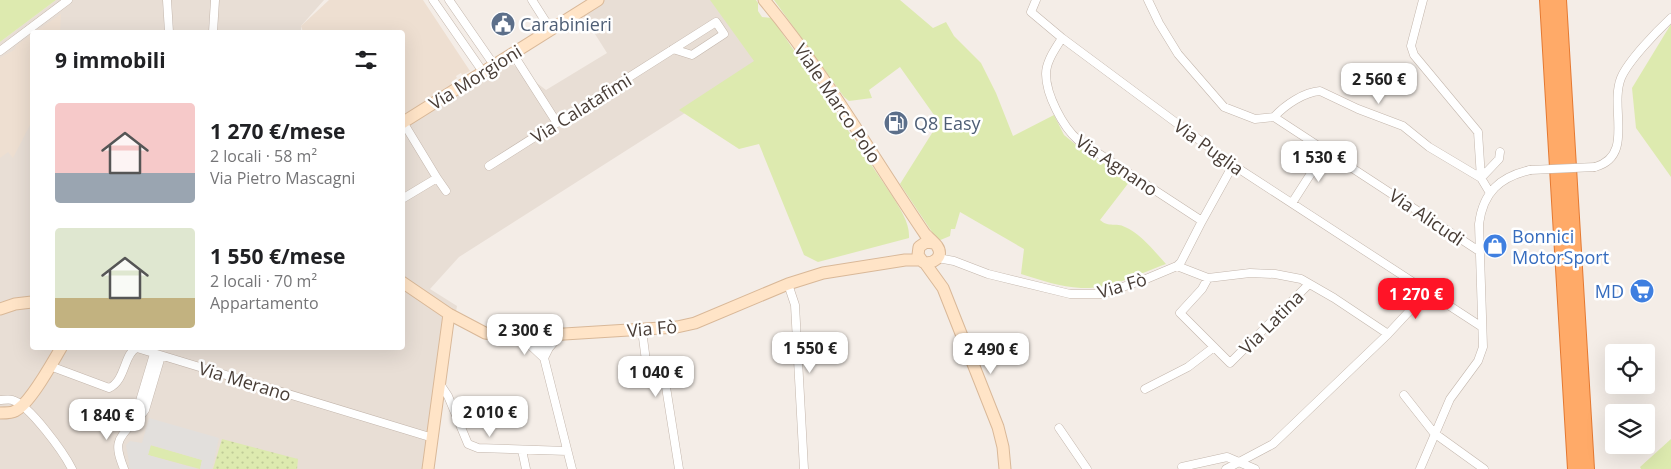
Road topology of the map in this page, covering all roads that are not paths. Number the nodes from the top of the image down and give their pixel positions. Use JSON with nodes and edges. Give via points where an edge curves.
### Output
{"nodes":[{"id":1,"x":68,"y":0,"type":"edge"},
{"id":2,"x":167,"y":0,"type":"edge"},
{"id":3,"x":215,"y":0,"type":"edge"},
{"id":4,"x":433,"y":0,"type":"edge"},
{"id":5,"x":449,"y":0,"type":"edge"},
{"id":6,"x":532,"y":0,"type":"edge"},
{"id":7,"x":598,"y":0,"type":"edge"},
{"id":8,"x":764,"y":0,"type":"edge"},
{"id":9,"x":1036,"y":0,"type":"edge"},
{"id":10,"x":1148,"y":0,"type":"edge"},
{"id":11,"x":1423,"y":0,"type":"edge"},
{"id":12,"x":1547,"y":0,"type":"edge"},
{"id":13,"x":1553,"y":0,"type":"edge"},
{"id":14,"x":1559,"y":0,"type":"edge"},
{"id":15,"x":1671,"y":18,"type":"edge"},
{"id":16,"x":169,"y":30,"type":"edge"},
{"id":17,"x":213,"y":30,"type":"edge"},
{"id":18,"x":551,"y":30,"type":"junction"},
{"id":19,"x":1062,"y":38,"type":"junction"},
{"id":20,"x":673,"y":49,"type":"junction"},
{"id":21,"x":0,"y":51,"type":"edge"},
{"id":22,"x":486,"y":54,"type":"junction"},
{"id":23,"x":513,"y":54,"type":"junction"},
{"id":24,"x":475,"y":61,"type":"junction"},
{"id":25,"x":494,"y":65,"type":"junction"},
{"id":26,"x":483,"y":72,"type":"junction"},
{"id":27,"x":1274,"y":117,"type":"junction"},
{"id":28,"x":405,"y":121,"type":"edge"},
{"id":29,"x":558,"y":123,"type":"junction"},
{"id":30,"x":405,"y":125,"type":"edge"},
{"id":31,"x":1326,"y":150,"type":"junction"},
{"id":32,"x":1500,"y":152,"type":"dead end"},
{"id":33,"x":1233,"y":165,"type":"junction"},
{"id":34,"x":489,"y":166,"type":"dead end"},
{"id":35,"x":438,"y":178,"type":"junction"},
{"id":36,"x":1482,"y":178,"type":"junction"},
{"id":37,"x":446,"y":191,"type":"dead end"},
{"id":38,"x":1490,"y":192,"type":"junction"},
{"id":39,"x":405,"y":198,"type":"edge"},
{"id":40,"x":1292,"y":203,"type":"junction"},
{"id":41,"x":908,"y":209,"type":"junction"},
{"id":42,"x":1202,"y":221,"type":"junction"},
{"id":43,"x":937,"y":251,"type":"junction"},
{"id":44,"x":1479,"y":251,"type":"junction"},
{"id":45,"x":920,"y":256,"type":"junction"},
{"id":46,"x":1177,"y":266,"type":"junction"},
{"id":47,"x":1208,"y":278,"type":"junction"},
{"id":48,"x":405,"y":284,"type":"edge"},
{"id":49,"x":788,"y":284,"type":"junction"},
{"id":50,"x":1309,"y":284,"type":"junction"},
{"id":51,"x":942,"y":288,"type":"junction"},
{"id":52,"x":1428,"y":291,"type":"junction"},
{"id":53,"x":30,"y":302,"type":"edge"},
{"id":54,"x":0,"y":308,"type":"edge"},
{"id":55,"x":448,"y":314,"type":"junction"},
{"id":56,"x":1482,"y":327,"type":"junction"},
{"id":57,"x":642,"y":330,"type":"junction"},
{"id":58,"x":561,"y":333,"type":"junction"},
{"id":59,"x":538,"y":334,"type":"junction"},
{"id":60,"x":1388,"y":334,"type":"junction"},
{"id":61,"x":516,"y":337,"type":"junction"},
{"id":62,"x":1214,"y":347,"type":"junction"},
{"id":63,"x":60,"y":350,"type":"edge"},
{"id":64,"x":134,"y":350,"type":"edge"},
{"id":65,"x":143,"y":350,"type":"edge"},
{"id":66,"x":157,"y":355,"type":"junction"},
{"id":67,"x":544,"y":358,"type":"junction"},
{"id":68,"x":50,"y":366,"type":"junction"},
{"id":69,"x":440,"y":384,"type":"junction"},
{"id":70,"x":1145,"y":389,"type":"dead end"},
{"id":71,"x":1404,"y":395,"type":"dead end"},
{"id":72,"x":0,"y":400,"type":"edge"},
{"id":73,"x":22,"y":406,"type":"junction"},
{"id":74,"x":0,"y":413,"type":"edge"},
{"id":75,"x":1059,"y":428,"type":"dead end"},
{"id":76,"x":1434,"y":433,"type":"junction"},
{"id":77,"x":433,"y":438,"type":"junction"},
{"id":78,"x":522,"y":450,"type":"junction"},
{"id":79,"x":567,"y":451,"type":"junction"},
{"id":80,"x":1239,"y":466,"type":"edge"},
{"id":81,"x":1185,"y":468,"type":"edge"},
{"id":82,"x":72,"y":469,"type":"edge"},
{"id":83,"x":124,"y":469,"type":"edge"},
{"id":84,"x":428,"y":469,"type":"edge"},
{"id":85,"x":526,"y":469,"type":"edge"},
{"id":86,"x":572,"y":469,"type":"edge"},
{"id":87,"x":679,"y":469,"type":"edge"},
{"id":88,"x":804,"y":469,"type":"edge"},
{"id":89,"x":1005,"y":469,"type":"edge"},
{"id":90,"x":1087,"y":469,"type":"edge"},
{"id":91,"x":1174,"y":469,"type":"edge"},
{"id":92,"x":1226,"y":469,"type":"edge"},
{"id":93,"x":1255,"y":469,"type":"edge"},
{"id":94,"x":1420,"y":469,"type":"edge"},
{"id":95,"x":1484,"y":469,"type":"edge"},
{"id":96,"x":1575,"y":469,"type":"edge"},
{"id":97,"x":1581,"y":469,"type":"edge"},
{"id":98,"x":1587,"y":469,"type":"edge"}],
"edges":[{"from":1,"to":21,"type":"street"},
{"from":2,"to":16,"type":"street"},
{"from":3,"to":17,"type":"street"},
{"from":4,"to":24,"type":"street"},
{"from":5,"to":22,"type":"street"},
{"from":6,"to":18,"type":"street"},
{"from":7,"to":18,"type":"street","name":"Via Morgioni"},
{"from":8,"to":41,"type":"street","name":"Viale Marco Polo","via":[[790,32]]},
{"from":9,"to":19,"type":"street","name":"Via Puglia","via":[[1031,12]]},
{"from":10,"to":27,"type":"street","via":[[1178,54],[1224,107],[1255,119]]},
{"from":11,"to":36,"type":"street","via":[[1411,46],[1414,55],[1478,132]]},
{"from":12,"to":96,"type":"highway"},
{"from":13,"to":97,"type":"highway"},
{"from":14,"to":98,"type":"highway"},
{"from":15,"to":38,"type":"street","bridge":true,"via":[[1626,69],[1618,86],[1618,140],[1609,161],[1595,167],[1530,170],[1504,180]]},
{"from":18,"to":23,"type":"street","name":"Via Morgioni"},
{"from":19,"to":33,"type":"street","name":"Via Puglia"},
{"from":19,"to":42,"type":"street","name":"Via Agnano","via":[[1046,74],[1063,124],[1078,140]]},
{"from":20,"to":20,"type":"street","name":"Via Calatafimi","via":[[716,22],[724,34],[692,55]]},
{"from":20,"to":29,"type":"street","name":"Via Calatafimi"},
{"from":22,"to":24,"type":"street"},
{"from":22,"to":25,"type":"street"},
{"from":23,"to":25,"type":"street","name":"Via Morgioni"},
{"from":23,"to":29,"type":"street"},
{"from":24,"to":26,"type":"street"},
{"from":25,"to":26,"type":"street","name":"Via Morgioni"},
{"from":26,"to":28,"type":"street","name":"Via Morgioni"},
{"from":27,"to":31,"type":"street","name":"Via Alicudi"},
{"from":27,"to":36,"type":"street","via":[[1286,105],[1320,91],[1402,126],[1429,147]]},
{"from":29,"to":34,"type":"street","name":"Via Calatafimi"},
{"from":30,"to":35,"type":"street"},
{"from":31,"to":40,"type":"street"},
{"from":31,"to":44,"type":"street","name":"Via Alicudi"},
{"from":32,"to":36,"type":"street","via":[[1499,159]]},
{"from":33,"to":40,"type":"street","name":"Via Puglia"},
{"from":33,"to":42,"type":"street"},
{"from":35,"to":37,"type":"street"},
{"from":35,"to":39,"type":"street"},
{"from":36,"to":38,"type":"street"},
{"from":38,"to":44,"type":"street","via":[[1481,212]]},
{"from":40,"to":52,"type":"street","name":"Via Puglia"},
{"from":41,"to":43,"type":"street","name":"Viale Marco Polo"},
{"from":41,"to":45,"type":"street"},
{"from":42,"to":46,"type":"street"},
{"from":43,"to":45,"type":"street","via":[[931,263]]},
{"from":43,"to":45,"type":"street","via":[[926,242]]},
{"from":43,"to":46,"type":"street","name":"Via Fò","via":[[988,274],[1070,294],[1102,294]]},
{"from":43,"to":51,"type":"street"},
{"from":44,"to":56,"type":"street"},
{"from":45,"to":49,"type":"street","name":"Via Fò","via":[[823,273]]},
{"from":45,"to":51,"type":"street"},
{"from":46,"to":47,"type":"street"},
{"from":47,"to":50,"type":"street","via":[[1250,273],[1276,274]]},
{"from":47,"to":62,"type":"street","name":"Via Latina","via":[[1180,313]]},
{"from":48,"to":55,"type":"street","name":"Via Fò"},
{"from":49,"to":57,"type":"street","name":"Via Fò","via":[[695,323]]},
{"from":49,"to":88,"type":"street","via":[[795,305]]},
{"from":50,"to":60,"type":"street"},
{"from":50,"to":62,"type":"street","name":"Via Latina","via":[[1230,363]]},
{"from":51,"to":89,"type":"street","via":[[998,427]]},
{"from":52,"to":56,"type":"street","name":"Via Puglia"},
{"from":52,"to":60,"type":"street"},
{"from":53,"to":54,"type":"street"},
{"from":55,"to":61,"type":"street","name":"Via Fò","via":[[485,333]]},
{"from":55,"to":69,"type":"street"},
{"from":56,"to":76,"type":"street","via":[[1483,347],[1478,361],[1450,399]]},
{"from":57,"to":58,"type":"street","name":"Via Fò"},
{"from":57,"to":87,"type":"street","via":[[646,361],[666,387]]},
{"from":58,"to":59,"type":"street","name":"Via Fò"},
{"from":58,"to":67,"type":"street"},
{"from":59,"to":61,"type":"street","name":"Via Fò"},
{"from":59,"to":67,"type":"street"},
{"from":60,"to":80,"type":"street","via":[[1273,444]]},
{"from":61,"to":67,"type":"street"},
{"from":62,"to":70,"type":"street","via":[[1188,367]]},
{"from":63,"to":68,"type":"street"},
{"from":64,"to":68,"type":"street","name":"Via Merano","via":[[118,382],[109,388]]},
{"from":65,"to":66,"type":"street","name":"Via Merano"},
{"from":66,"to":77,"type":"street","name":"Via Merano"},
{"from":66,"to":83,"type":"street","via":[[134,422],[117,445]]},
{"from":67,"to":79,"type":"street"},
{"from":68,"to":73,"type":"street"},
{"from":69,"to":77,"type":"street"},
{"from":69,"to":78,"type":"street","via":[[468,444],[478,448]]},
{"from":71,"to":76,"type":"street"},
{"from":72,"to":73,"type":"street","via":[[12,400]]},
{"from":73,"to":74,"type":"street","via":[[14,412]]},
{"from":73,"to":82,"type":"street","via":[[50,435]]},
{"from":75,"to":90,"type":"street"},
{"from":76,"to":94,"type":"street"},
{"from":76,"to":95,"type":"street"},
{"from":77,"to":84,"type":"street"},
{"from":78,"to":79,"type":"street"},
{"from":78,"to":85,"type":"street"},
{"from":79,"to":86,"type":"street"},
{"from":80,"to":81,"type":"street","via":[[1227,457]]},
{"from":80,"to":92,"type":"street"},
{"from":80,"to":93,"type":"street"},
{"from":81,"to":91,"type":"street"}]}
